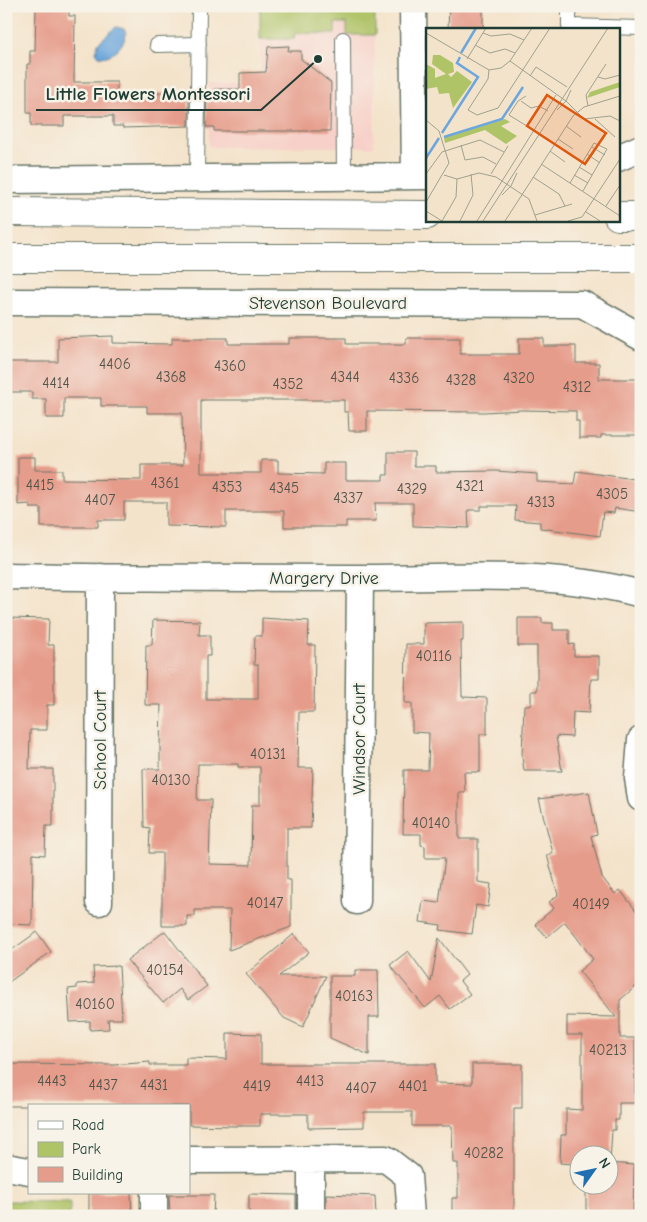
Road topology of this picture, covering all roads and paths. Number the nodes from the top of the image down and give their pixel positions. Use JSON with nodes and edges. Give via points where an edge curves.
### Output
{"nodes":[{"id":1,"x":199,"y":6,"type":"edge"},
{"id":2,"x":413,"y":6,"type":"edge"},
{"id":3,"x":569,"y":6,"type":"edge"},
{"id":4,"x":641,"y":28,"type":"edge"},
{"id":5,"x":343,"y":39,"type":"dead end"},
{"id":6,"x":200,"y":44,"type":"junction"},
{"id":7,"x":157,"y":45,"type":"dead end"},
{"id":8,"x":641,"y":148,"type":"edge"},
{"id":9,"x":620,"y":157,"type":"edge"},
{"id":10,"x":421,"y":176,"type":"edge"},
{"id":11,"x":344,"y":177,"type":"junction"},
{"id":12,"x":197,"y":178,"type":"junction"},
{"id":13,"x":6,"y":180,"type":"edge"},
{"id":14,"x":6,"y":212,"type":"edge"},
{"id":15,"x":426,"y":215,"type":"edge"},
{"id":16,"x":620,"y":216,"type":"edge"},
{"id":17,"x":641,"y":216,"type":"edge"},
{"id":18,"x":6,"y":258,"type":"edge"},
{"id":19,"x":641,"y":258,"type":"edge"},
{"id":20,"x":6,"y":302,"type":"edge"},
{"id":21,"x":641,"y":337,"type":"edge"},
{"id":22,"x":6,"y":576,"type":"edge"},
{"id":23,"x":100,"y":577,"type":"junction"},
{"id":24,"x":360,"y":578,"type":"junction"},
{"id":25,"x":641,"y":594,"type":"edge"},
{"id":26,"x":641,"y":740,"type":"edge"},
{"id":27,"x":641,"y":798,"type":"edge"},
{"id":28,"x":358,"y":901,"type":"dead end"},
{"id":29,"x":99,"y":902,"type":"dead end"},
{"id":30,"x":311,"y":1159,"type":"junction"},
{"id":31,"x":190,"y":1160,"type":"edge"},
{"id":32,"x":6,"y":1167,"type":"edge"},
{"id":33,"x":28,"y":1171,"type":"edge"},
{"id":34,"x":154,"y":1194,"type":"edge"},
{"id":35,"x":154,"y":1216,"type":"edge"},
{"id":36,"x":311,"y":1216,"type":"edge"},
{"id":37,"x":411,"y":1216,"type":"edge"}],
"edges":[{"from":1,"to":6,"type":"lane"},
{"from":2,"to":10,"type":"street"},
{"from":3,"to":4,"type":"lane","via":[[569,26]]},
{"from":5,"to":11,"type":"lane"},
{"from":6,"to":7,"type":"lane"},
{"from":6,"to":12,"type":"lane"},
{"from":8,"to":9,"type":"street"},
{"from":10,"to":11,"type":"street"},
{"from":11,"to":12,"type":"street"},
{"from":12,"to":13,"type":"street"},
{"from":14,"to":15,"type":"main road"},
{"from":16,"to":17,"type":"main road"},
{"from":18,"to":19,"type":"main road"},
{"from":20,"to":21,"type":"street","name":"Stevenson Boulevard","via":[[582,304]]},
{"from":22,"to":23,"type":"street","name":"Margery Drive"},
{"from":23,"to":24,"type":"street","name":"Margery Drive"},
{"from":23,"to":29,"type":"street","name":"School Court"},
{"from":24,"to":25,"type":"street","name":"Margery Drive","via":[[548,577]]},
{"from":24,"to":28,"type":"street","name":"Windsor Court"},
{"from":26,"to":27,"type":"street","via":[[638,778]]},
{"from":30,"to":31,"type":"street"},
{"from":30,"to":36,"type":"street"},
{"from":30,"to":37,"type":"street","via":[[386,1159],[408,1176]]},
{"from":32,"to":33,"type":"street"},
{"from":34,"to":35,"type":"street"}]}
